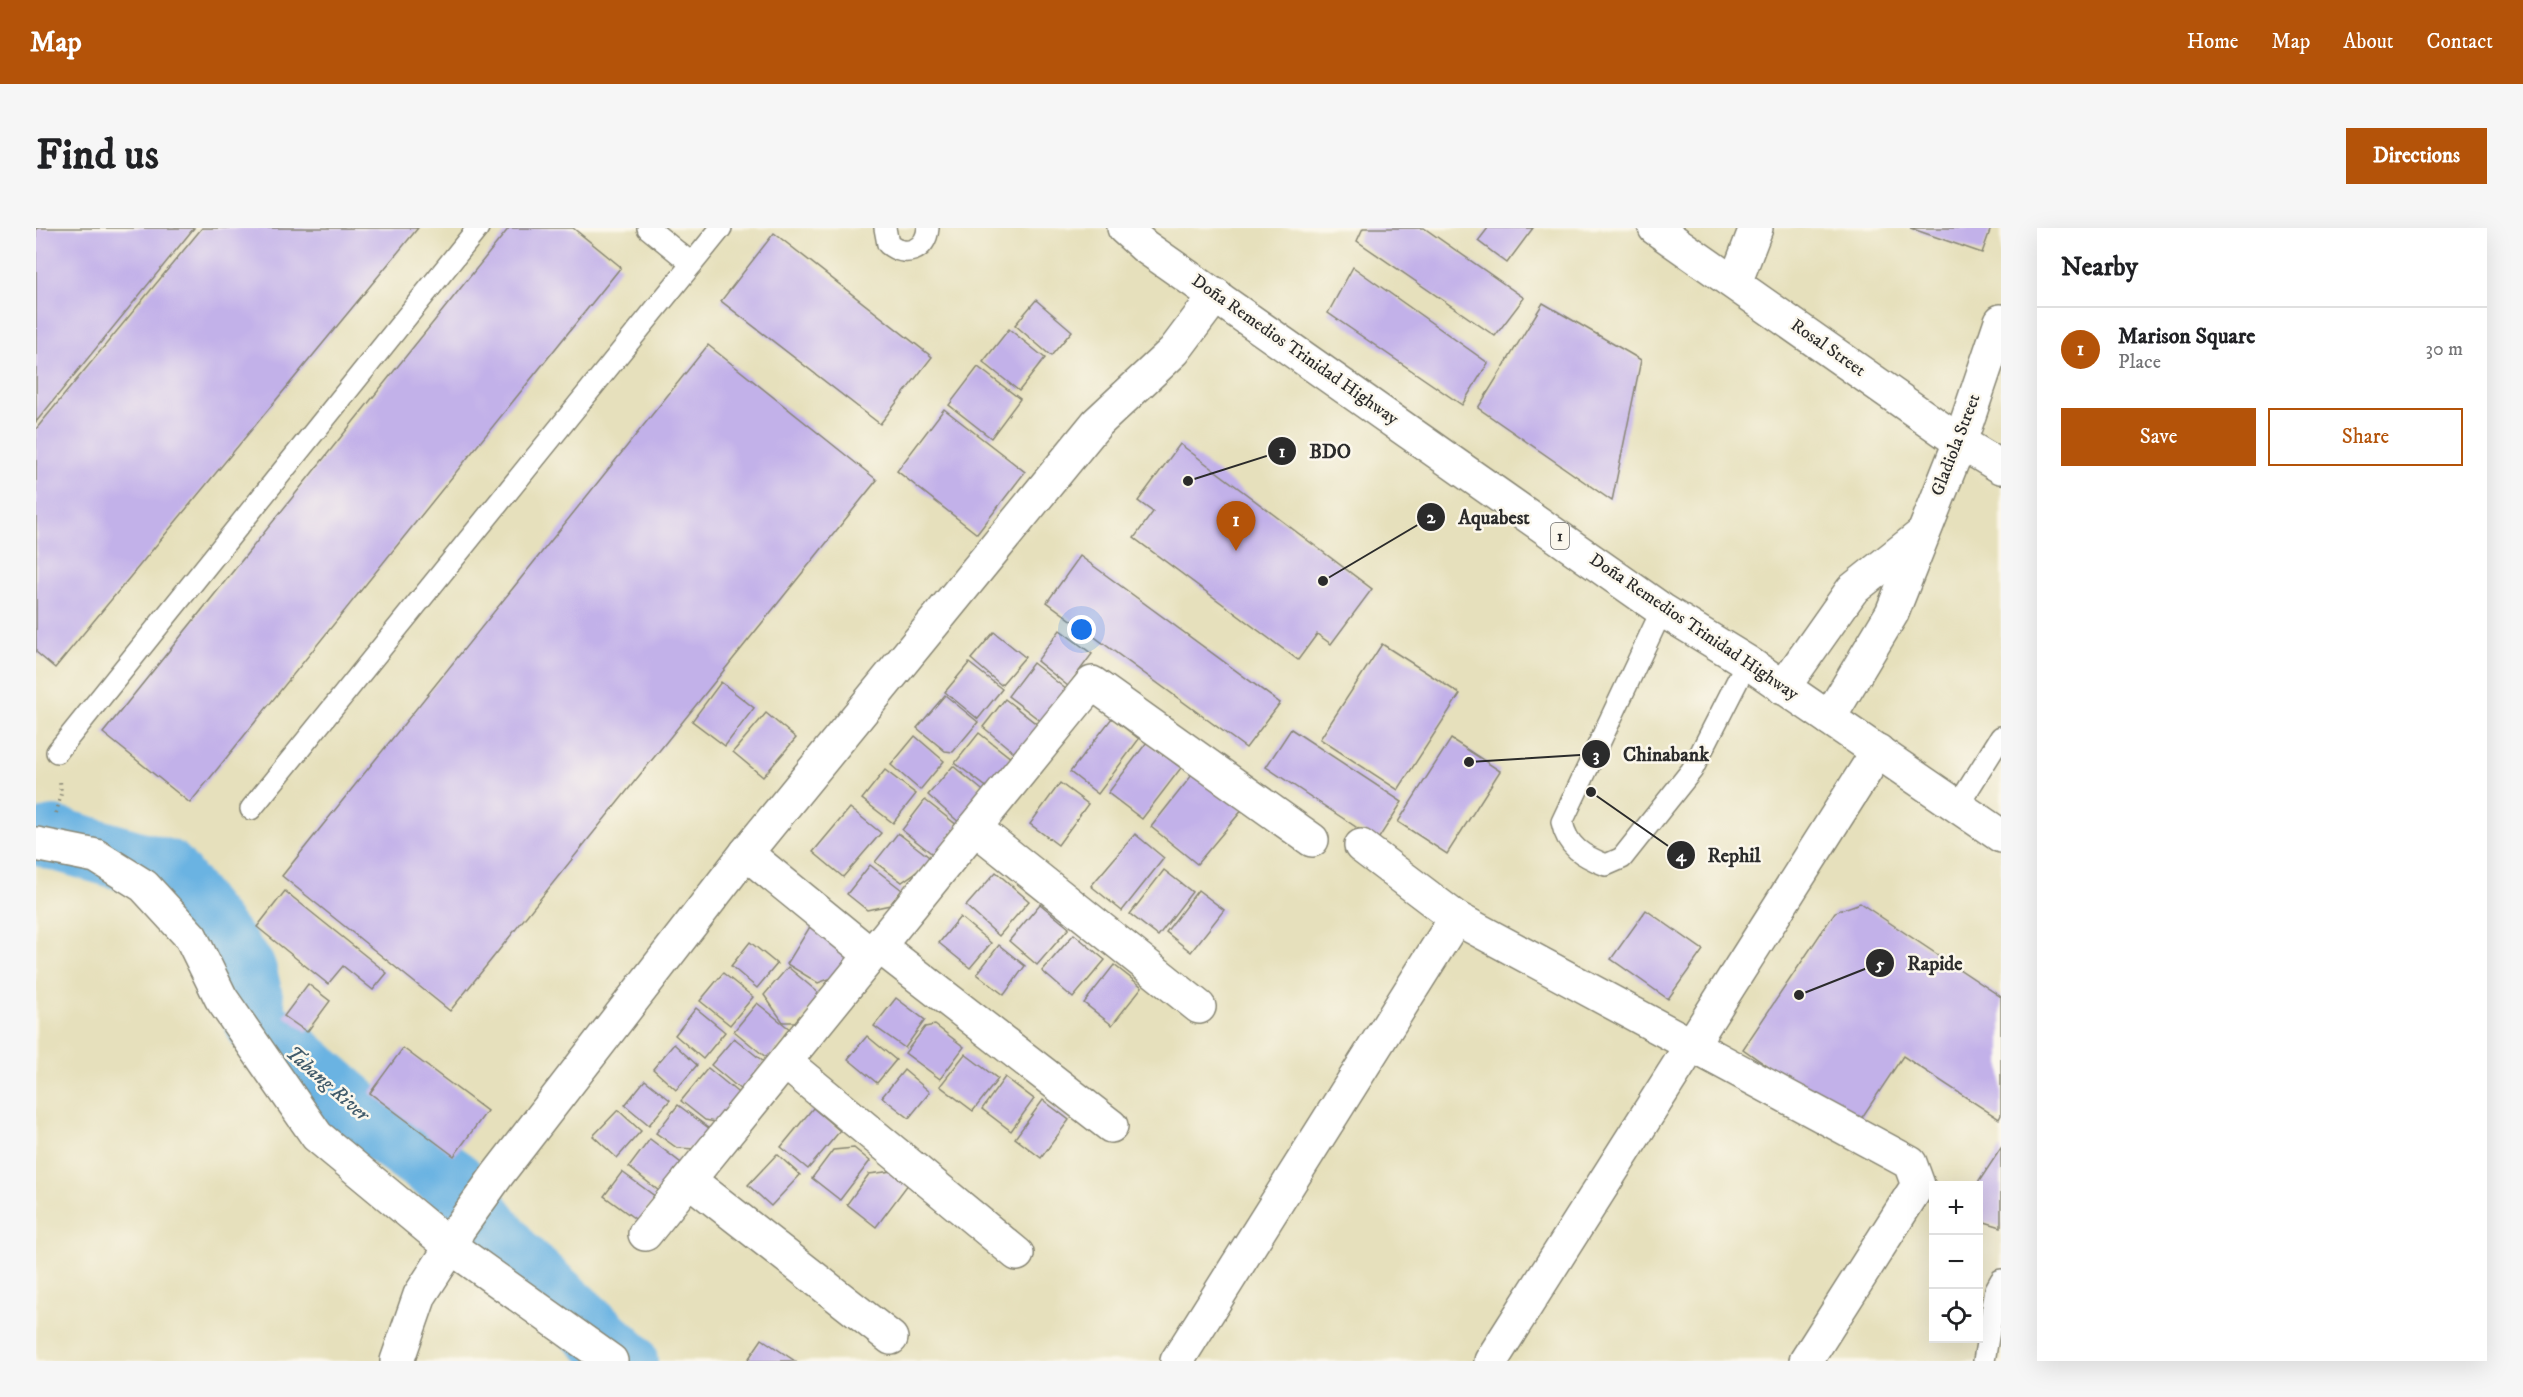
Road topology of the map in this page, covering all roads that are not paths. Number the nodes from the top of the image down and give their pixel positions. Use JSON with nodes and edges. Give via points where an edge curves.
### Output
{"nodes":[{"id":1,"x":478,"y":228,"type":"edge"},
{"id":2,"x":648,"y":228,"type":"edge"},
{"id":3,"x":721,"y":228,"type":"edge"},
{"id":4,"x":885,"y":228,"type":"edge"},
{"id":5,"x":928,"y":228,"type":"edge"},
{"id":6,"x":1124,"y":228,"type":"edge"},
{"id":7,"x":1655,"y":228,"type":"edge"},
{"id":8,"x":1756,"y":228,"type":"edge"},
{"id":9,"x":692,"y":264,"type":"junction"},
{"id":10,"x":1735,"y":283,"type":"junction"},
{"id":11,"x":1216,"y":296,"type":"junction"},
{"id":12,"x":2001,"y":321,"type":"edge"},
{"id":13,"x":1960,"y":442,"type":"junction"},
{"id":14,"x":2001,"y":467,"type":"edge"},
{"id":15,"x":1921,"y":535,"type":"junction"},
{"id":16,"x":1662,"y":610,"type":"junction"},
{"id":17,"x":1747,"y":662,"type":"junction"},
{"id":18,"x":1783,"y":688,"type":"junction"},
{"id":19,"x":1829,"y":718,"type":"junction"},
{"id":20,"x":2001,"y":737,"type":"edge"},
{"id":21,"x":1878,"y":751,"type":"junction"},
{"id":22,"x":57,"y":752,"type":"road end"},
{"id":23,"x":1957,"y":807,"type":"junction"},
{"id":24,"x":251,"y":809,"type":"dead end"},
{"id":25,"x":975,"y":828,"type":"junction"},
{"id":26,"x":2001,"y":836,"type":"edge"},
{"id":27,"x":1312,"y":840,"type":"dead end"},
{"id":28,"x":36,"y":844,"type":"edge"},
{"id":29,"x":1360,"y":846,"type":"dead end"},
{"id":30,"x":746,"y":853,"type":"junction"},
{"id":31,"x":1456,"y":918,"type":"junction"},
{"id":32,"x":875,"y":951,"type":"junction"},
{"id":33,"x":1199,"y":1007,"type":"dead end"},
{"id":34,"x":1692,"y":1044,"type":"junction"},
{"id":35,"x":785,"y":1062,"type":"junction"},
{"id":36,"x":1111,"y":1126,"type":"dead end"},
{"id":37,"x":690,"y":1180,"type":"junction"},
{"id":38,"x":645,"y":1234,"type":"dead end"},
{"id":39,"x":454,"y":1239,"type":"junction"},
{"id":40,"x":1017,"y":1254,"type":"dead end"},
{"id":41,"x":2001,"y":1280,"type":"edge"},
{"id":42,"x":891,"y":1338,"type":"dead end"},
{"id":43,"x":396,"y":1361,"type":"edge"},
{"id":44,"x":611,"y":1361,"type":"edge"},
{"id":45,"x":1178,"y":1361,"type":"edge"},
{"id":46,"x":1491,"y":1361,"type":"edge"},
{"id":47,"x":1806,"y":1361,"type":"edge"},
{"id":48,"x":1984,"y":1361,"type":"edge"}],
"edges":[{"from":1,"to":22,"type":"lane"},
{"from":2,"to":9,"type":"lane"},
{"from":3,"to":9,"type":"lane"},
{"from":4,"to":5,"type":"lane","via":[[888,243],[897,251],[908,253],[926,240]]},
{"from":6,"to":11,"type":"main road","name":"Doña Remedios Trinidad Highway","number":"1"},
{"from":7,"to":10,"type":"main road","name":"Rosal Street"},
{"from":8,"to":10,"type":"main road"},
{"from":9,"to":24,"type":"lane"},
{"from":10,"to":13,"type":"main road","name":"Rosal Street"},
{"from":11,"to":16,"type":"main road","name":"Doña Remedios Trinidad Highway","number":"1"},
{"from":11,"to":30,"type":"main road","via":[[1174,351],[1097,423]]},
{"from":12,"to":13,"type":"main road","name":"Gladiola Street"},
{"from":13,"to":14,"type":"main road","name":"Rosal Street"},
{"from":13,"to":15,"type":"main road","name":"Gladiola Street"},
{"from":15,"to":18,"type":"main road","name":"Gladiola Street","via":[[1852,590]]},
{"from":15,"to":19,"type":"main road","name":"Gladiola Street","via":[[1892,612]]},
{"from":16,"to":17,"type":"main road","name":"Doña Remedios Trinidad Highway","number":"1"},
{"from":16,"to":17,"type":"lane","via":[[1562,822],[1565,837],[1586,857],[1606,866],[1622,858],[1692,770]]},
{"from":17,"to":18,"type":"main road","name":"Doña Remedios Trinidad Highway","number":"1"},
{"from":18,"to":19,"type":"main road","name":"Doña Remedios Trinidad Highway","number":"1"},
{"from":19,"to":21,"type":"main road","name":"Doña Remedios Trinidad Highway","number":"1"},
{"from":20,"to":23,"type":"lane"},
{"from":21,"to":23,"type":"main road","name":"Doña Remedios Trinidad Highway","number":"1"},
{"from":21,"to":34,"type":"main road"},
{"from":23,"to":26,"type":"main road","name":"Doña Remedios Trinidad Highway","number":"1"},
{"from":25,"to":27,"type":"main road","via":[[1092,683]]},
{"from":25,"to":32,"type":"main road"},
{"from":25,"to":33,"type":"main road"},
{"from":28,"to":39,"type":"main road","via":[[96,856],[144,886],[191,938],[221,998],[317,1136]]},
{"from":29,"to":31,"type":"main road"},
{"from":30,"to":32,"type":"main road"},
{"from":30,"to":39,"type":"main road","via":[[498,1174]]},
{"from":31,"to":34,"type":"main road"},
{"from":31,"to":45,"type":"main road"},
{"from":32,"to":35,"type":"main road"},
{"from":32,"to":36,"type":"main road"},
{"from":34,"to":46,"type":"main road"},
{"from":34,"to":47,"type":"main road","via":[[1910,1163],[1918,1185]]},
{"from":35,"to":37,"type":"main road"},
{"from":35,"to":40,"type":"main road"},
{"from":37,"to":38,"type":"main road"},
{"from":37,"to":42,"type":"main road"},
{"from":39,"to":43,"type":"main road","via":[[420,1295]]},
{"from":39,"to":44,"type":"main road"},
{"from":41,"to":48,"type":"lane","via":[[1995,1289]]}]}
